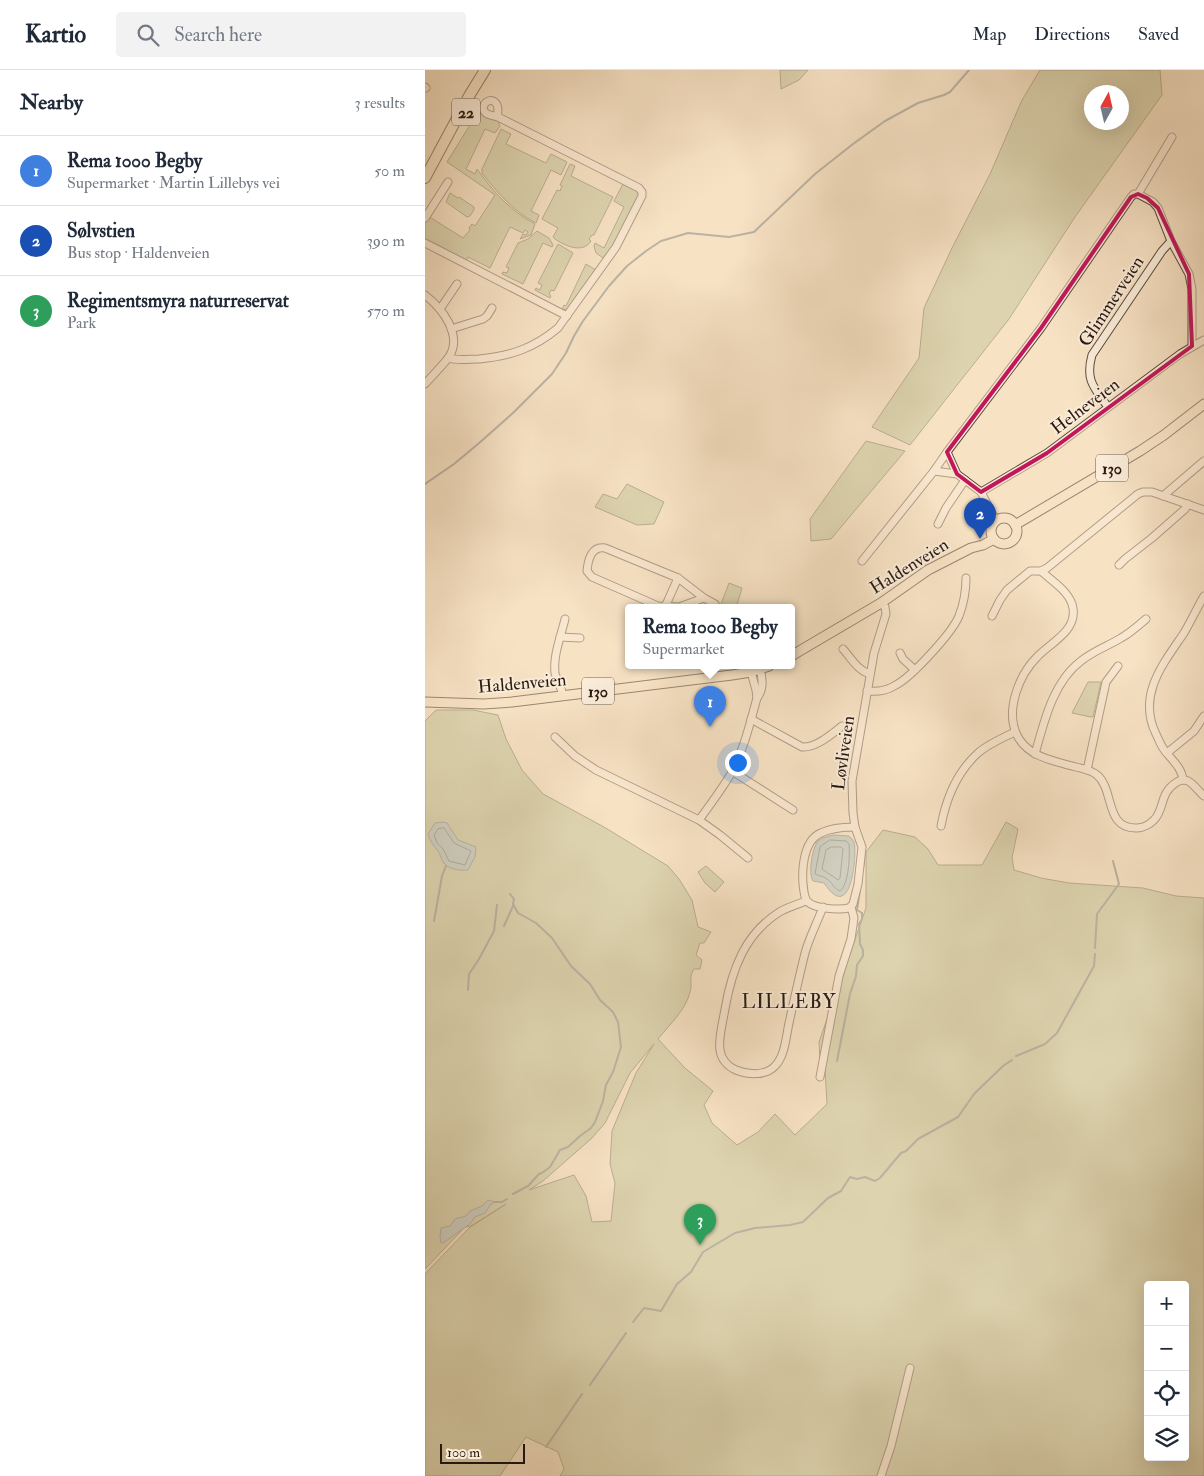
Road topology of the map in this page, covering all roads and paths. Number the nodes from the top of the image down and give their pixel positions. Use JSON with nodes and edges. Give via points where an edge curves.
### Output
{"nodes":[{"id":1,"x":485,"y":70,"type":"edge"},
{"id":2,"x":490,"y":70,"type":"edge"},
{"id":3,"x":498,"y":117,"type":"dead end"},
{"id":4,"x":1172,"y":137,"type":"dead end"},
{"id":5,"x":440,"y":152,"type":"junction"},
{"id":6,"x":425,"y":178,"type":"edge"},
{"id":7,"x":448,"y":182,"type":"dead end"},
{"id":8,"x":1138,"y":194,"type":"junction"},
{"id":9,"x":425,"y":218,"type":"edge"},
{"id":10,"x":1171,"y":241,"type":"junction"},
{"id":11,"x":425,"y":243,"type":"edge"},
{"id":12,"x":457,"y":284,"type":"dead end"},
{"id":13,"x":425,"y":295,"type":"edge"},
{"id":14,"x":492,"y":308,"type":"dead end"},
{"id":15,"x":440,"y":309,"type":"junction"},
{"id":16,"x":567,"y":316,"type":"junction"},
{"id":17,"x":451,"y":329,"type":"junction"},
{"id":18,"x":1204,"y":340,"type":"edge"},
{"id":19,"x":1192,"y":346,"type":"junction"},
{"id":20,"x":448,"y":358,"type":"junction"},
{"id":21,"x":425,"y":384,"type":"edge"},
{"id":22,"x":1204,"y":404,"type":"edge"},
{"id":23,"x":1108,"y":407,"type":"junction"},
{"id":24,"x":947,"y":452,"type":"junction"},
{"id":25,"x":1204,"y":461,"type":"edge"},
{"id":26,"x":934,"y":471,"type":"junction"},
{"id":27,"x":957,"y":474,"type":"junction"},
{"id":28,"x":965,"y":480,"type":"junction"},
{"id":29,"x":981,"y":492,"type":"junction"},
{"id":30,"x":1163,"y":496,"type":"junction"},
{"id":31,"x":1188,"y":504,"type":"junction"},
{"id":32,"x":1204,"y":510,"type":"edge"},
{"id":33,"x":996,"y":521,"type":"junction"},
{"id":34,"x":938,"y":524,"type":"dead end"},
{"id":35,"x":1015,"y":524,"type":"junction"},
{"id":36,"x":993,"y":539,"type":"junction"},
{"id":37,"x":862,"y":562,"type":"dead end"},
{"id":38,"x":1119,"y":566,"type":"dead end"},
{"id":39,"x":1041,"y":571,"type":"junction"},
{"id":40,"x":678,"y":578,"type":"junction"},
{"id":41,"x":966,"y":578,"type":"dead end"},
{"id":42,"x":1204,"y":596,"type":"edge"},
{"id":43,"x":704,"y":598,"type":"junction"},
{"id":44,"x":881,"y":603,"type":"junction"},
{"id":45,"x":653,"y":604,"type":"edge"},
{"id":46,"x":670,"y":604,"type":"edge"},
{"id":47,"x":687,"y":604,"type":"edge"},
{"id":48,"x":715,"y":604,"type":"edge"},
{"id":49,"x":992,"y":616,"type":"dead end"},
{"id":50,"x":565,"y":619,"type":"dead end"},
{"id":51,"x":1146,"y":619,"type":"dead end"},
{"id":52,"x":560,"y":637,"type":"junction"},
{"id":53,"x":580,"y":638,"type":"dead end"},
{"id":54,"x":843,"y":649,"type":"dead end"},
{"id":55,"x":900,"y":653,"type":"dead end"},
{"id":56,"x":795,"y":654,"type":"edge"},
{"id":57,"x":1118,"y":666,"type":"dead end"},
{"id":58,"x":710,"y":669,"type":"edge"},
{"id":59,"x":760,"y":669,"type":"edge"},
{"id":60,"x":915,"y":670,"type":"junction"},
{"id":61,"x":870,"y":674,"type":"junction"},
{"id":62,"x":711,"y":678,"type":"junction"},
{"id":63,"x":867,"y":691,"type":"junction"},
{"id":64,"x":563,"y":696,"type":"junction"},
{"id":65,"x":425,"y":702,"type":"edge"},
{"id":66,"x":1204,"y":716,"type":"edge"},
{"id":67,"x":751,"y":719,"type":"junction"},
{"id":68,"x":842,"y":726,"type":"dead end"},
{"id":69,"x":1015,"y":732,"type":"junction"},
{"id":70,"x":553,"y":748,"type":"dead end"},
{"id":71,"x":1167,"y":753,"type":"junction"},
{"id":72,"x":1035,"y":754,"type":"junction"},
{"id":73,"x":1087,"y":770,"type":"junction"},
{"id":74,"x":732,"y":771,"type":"junction"},
{"id":75,"x":1183,"y":780,"type":"junction"},
{"id":76,"x":1204,"y":796,"type":"edge"},
{"id":77,"x":793,"y":810,"type":"dead end"},
{"id":78,"x":699,"y":820,"type":"junction"},
{"id":79,"x":941,"y":826,"type":"dead end"},
{"id":80,"x":855,"y":827,"type":"junction"},
{"id":81,"x":748,"y":858,"type":"dead end"},
{"id":82,"x":806,"y":900,"type":"junction"},
{"id":83,"x":851,"y":907,"type":"junction"},
{"id":84,"x":823,"y":908,"type":"junction"},
{"id":85,"x":820,"y":1077,"type":"dead end"},
{"id":86,"x":910,"y":1368,"type":"dead end"},
{"id":87,"x":881,"y":1476,"type":"edge"}],
"edges":[{"from":1,"to":5,"type":"highway","number":"22"},
{"from":2,"to":5,"type":"highway","number":"22"},
{"from":3,"to":16,"type":"street","via":[[642,192],[643,196],[616,247]]},
{"from":4,"to":8,"type":"street"},
{"from":5,"to":6,"type":"highway","number":"22"},
{"from":7,"to":9,"type":"street"},
{"from":8,"to":10,"type":"street","via":[[1158,208]]},
{"from":8,"to":24,"type":"street","via":[[1131,197],[1041,328]]},
{"from":10,"to":19,"type":"street","via":[[1189,274]]},
{"from":10,"to":23,"type":"street","name":"Glimmerveien","via":[[1092,356],[1089,378]]},
{"from":11,"to":16,"type":"street"},
{"from":12,"to":15,"type":"street"},
{"from":13,"to":15,"type":"street"},
{"from":14,"to":17,"type":"street","via":[[483,319]]},
{"from":15,"to":17,"type":"street"},
{"from":16,"to":20,"type":"street","via":[[558,328],[537,344],[520,351],[497,358]]},
{"from":17,"to":20,"type":"street","via":[[452,349]]},
{"from":18,"to":19,"type":"street","name":"Helneveien"},
{"from":19,"to":23,"type":"street","name":"Helneveien"},
{"from":20,"to":21,"type":"street"},
{"from":22,"to":35,"type":"main road","number":"130","via":[[1140,451]]},
{"from":23,"to":29,"type":"street","name":"Helneveien","via":[[1047,453]]},
{"from":24,"to":26,"type":"street"},
{"from":24,"to":27,"type":"street"},
{"from":25,"to":30,"type":"street"},
{"from":26,"to":27,"type":"street"},
{"from":26,"to":37,"type":"street"},
{"from":27,"to":28,"type":"street"},
{"from":28,"to":29,"type":"street"},
{"from":28,"to":34,"type":"street"},
{"from":29,"to":33,"type":"street"},
{"from":30,"to":31,"type":"street"},
{"from":30,"to":39,"type":"street","via":[[1147,491],[1138,494]]},
{"from":31,"to":32,"type":"street"},
{"from":31,"to":38,"type":"street"},
{"from":33,"to":35,"type":"main road","via":[[1004,518]]},
{"from":33,"to":36,"type":"main road","via":[[991,530]]},
{"from":35,"to":36,"type":"main road","via":[[1017,533],[1013,541],[1003,544]]},
{"from":36,"to":44,"type":"main road","name":"Haldenveien","via":[[928,570]]},
{"from":39,"to":49,"type":"street","via":[[1030,571],[1007,590]]},
{"from":39,"to":69,"type":"street","via":[[1069,599],[1073,617],[1065,633],[1037,657],[1023,678],[1013,708]]},
{"from":40,"to":43,"type":"street"},
{"from":40,"to":45,"type":"street","via":[[605,548],[596,548],[590,556],[587,571],[592,577]]},
{"from":40,"to":46,"type":"street"},
{"from":41,"to":60,"type":"street","via":[[964,604],[958,618]]},
{"from":42,"to":71,"type":"street","via":[[1163,662],[1151,690],[1150,719]]},
{"from":43,"to":47,"type":"street"},
{"from":43,"to":48,"type":"street"},
{"from":44,"to":56,"type":"main road","name":"Haldenveien"},
{"from":44,"to":61,"type":"street","name":"Løvliveien","via":[[887,614]]},
{"from":50,"to":52,"type":"street"},
{"from":51,"to":72,"type":"street","via":[[1074,667],[1054,698]]},
{"from":52,"to":53,"type":"street"},
{"from":52,"to":64,"type":"street","via":[[555,675]]},
{"from":54,"to":61,"type":"street","via":[[864,673]]},
{"from":55,"to":60,"type":"street"},
{"from":57,"to":73,"type":"street","via":[[1106,682]]},
{"from":58,"to":62,"type":"street"},
{"from":59,"to":62,"type":"main road","name":"Haldenveien","number":"130"},
{"from":59,"to":67,"type":"street"},
{"from":60,"to":63,"type":"street","via":[[893,687]]},
{"from":61,"to":63,"type":"street","name":"Løvliveien"},
{"from":62,"to":64,"type":"main road","name":"Haldenveien","number":"130"},
{"from":63,"to":80,"type":"street","name":"Løvliveien","via":[[851,781]]},
{"from":64,"to":65,"type":"main road","name":"Haldenveien","number":"130","via":[[484,704]]},
{"from":66,"to":71,"type":"street","via":[[1194,730]]},
{"from":67,"to":68,"type":"street","via":[[802,747],[818,743]]},
{"from":67,"to":74,"type":"street"},
{"from":69,"to":72,"type":"street","via":[[1022,744]]},
{"from":69,"to":79,"type":"street","via":[[981,751],[963,770],[955,782]]},
{"from":70,"to":78,"type":"street","via":[[556,739],[596,770]]},
{"from":71,"to":75,"type":"street","via":[[1181,771]]},
{"from":72,"to":73,"type":"street"},
{"from":73,"to":75,"type":"street","via":[[1105,784],[1113,814],[1133,828],[1153,821],[1165,793]]},
{"from":74,"to":77,"type":"street"},
{"from":74,"to":78,"type":"street"},
{"from":75,"to":76,"type":"street","via":[[1190,782]]},
{"from":78,"to":81,"type":"street"},
{"from":80,"to":82,"type":"street","via":[[820,833],[810,843],[803,860]]},
{"from":80,"to":83,"type":"street","name":"Løvliveien","via":[[862,848],[858,884]]},
{"from":82,"to":84,"type":"street"},
{"from":82,"to":84,"type":"street","via":[[769,920],[752,936],[740,955],[726,1001],[720,1046],[721,1056],[732,1068],[750,1074],[759,1073],[772,1070],[778,1062],[806,951]]},
{"from":83,"to":84,"type":"street"},
{"from":83,"to":85,"type":"street","via":[[854,918],[851,940],[839,976]]},
{"from":86,"to":87,"type":"street"}]}
